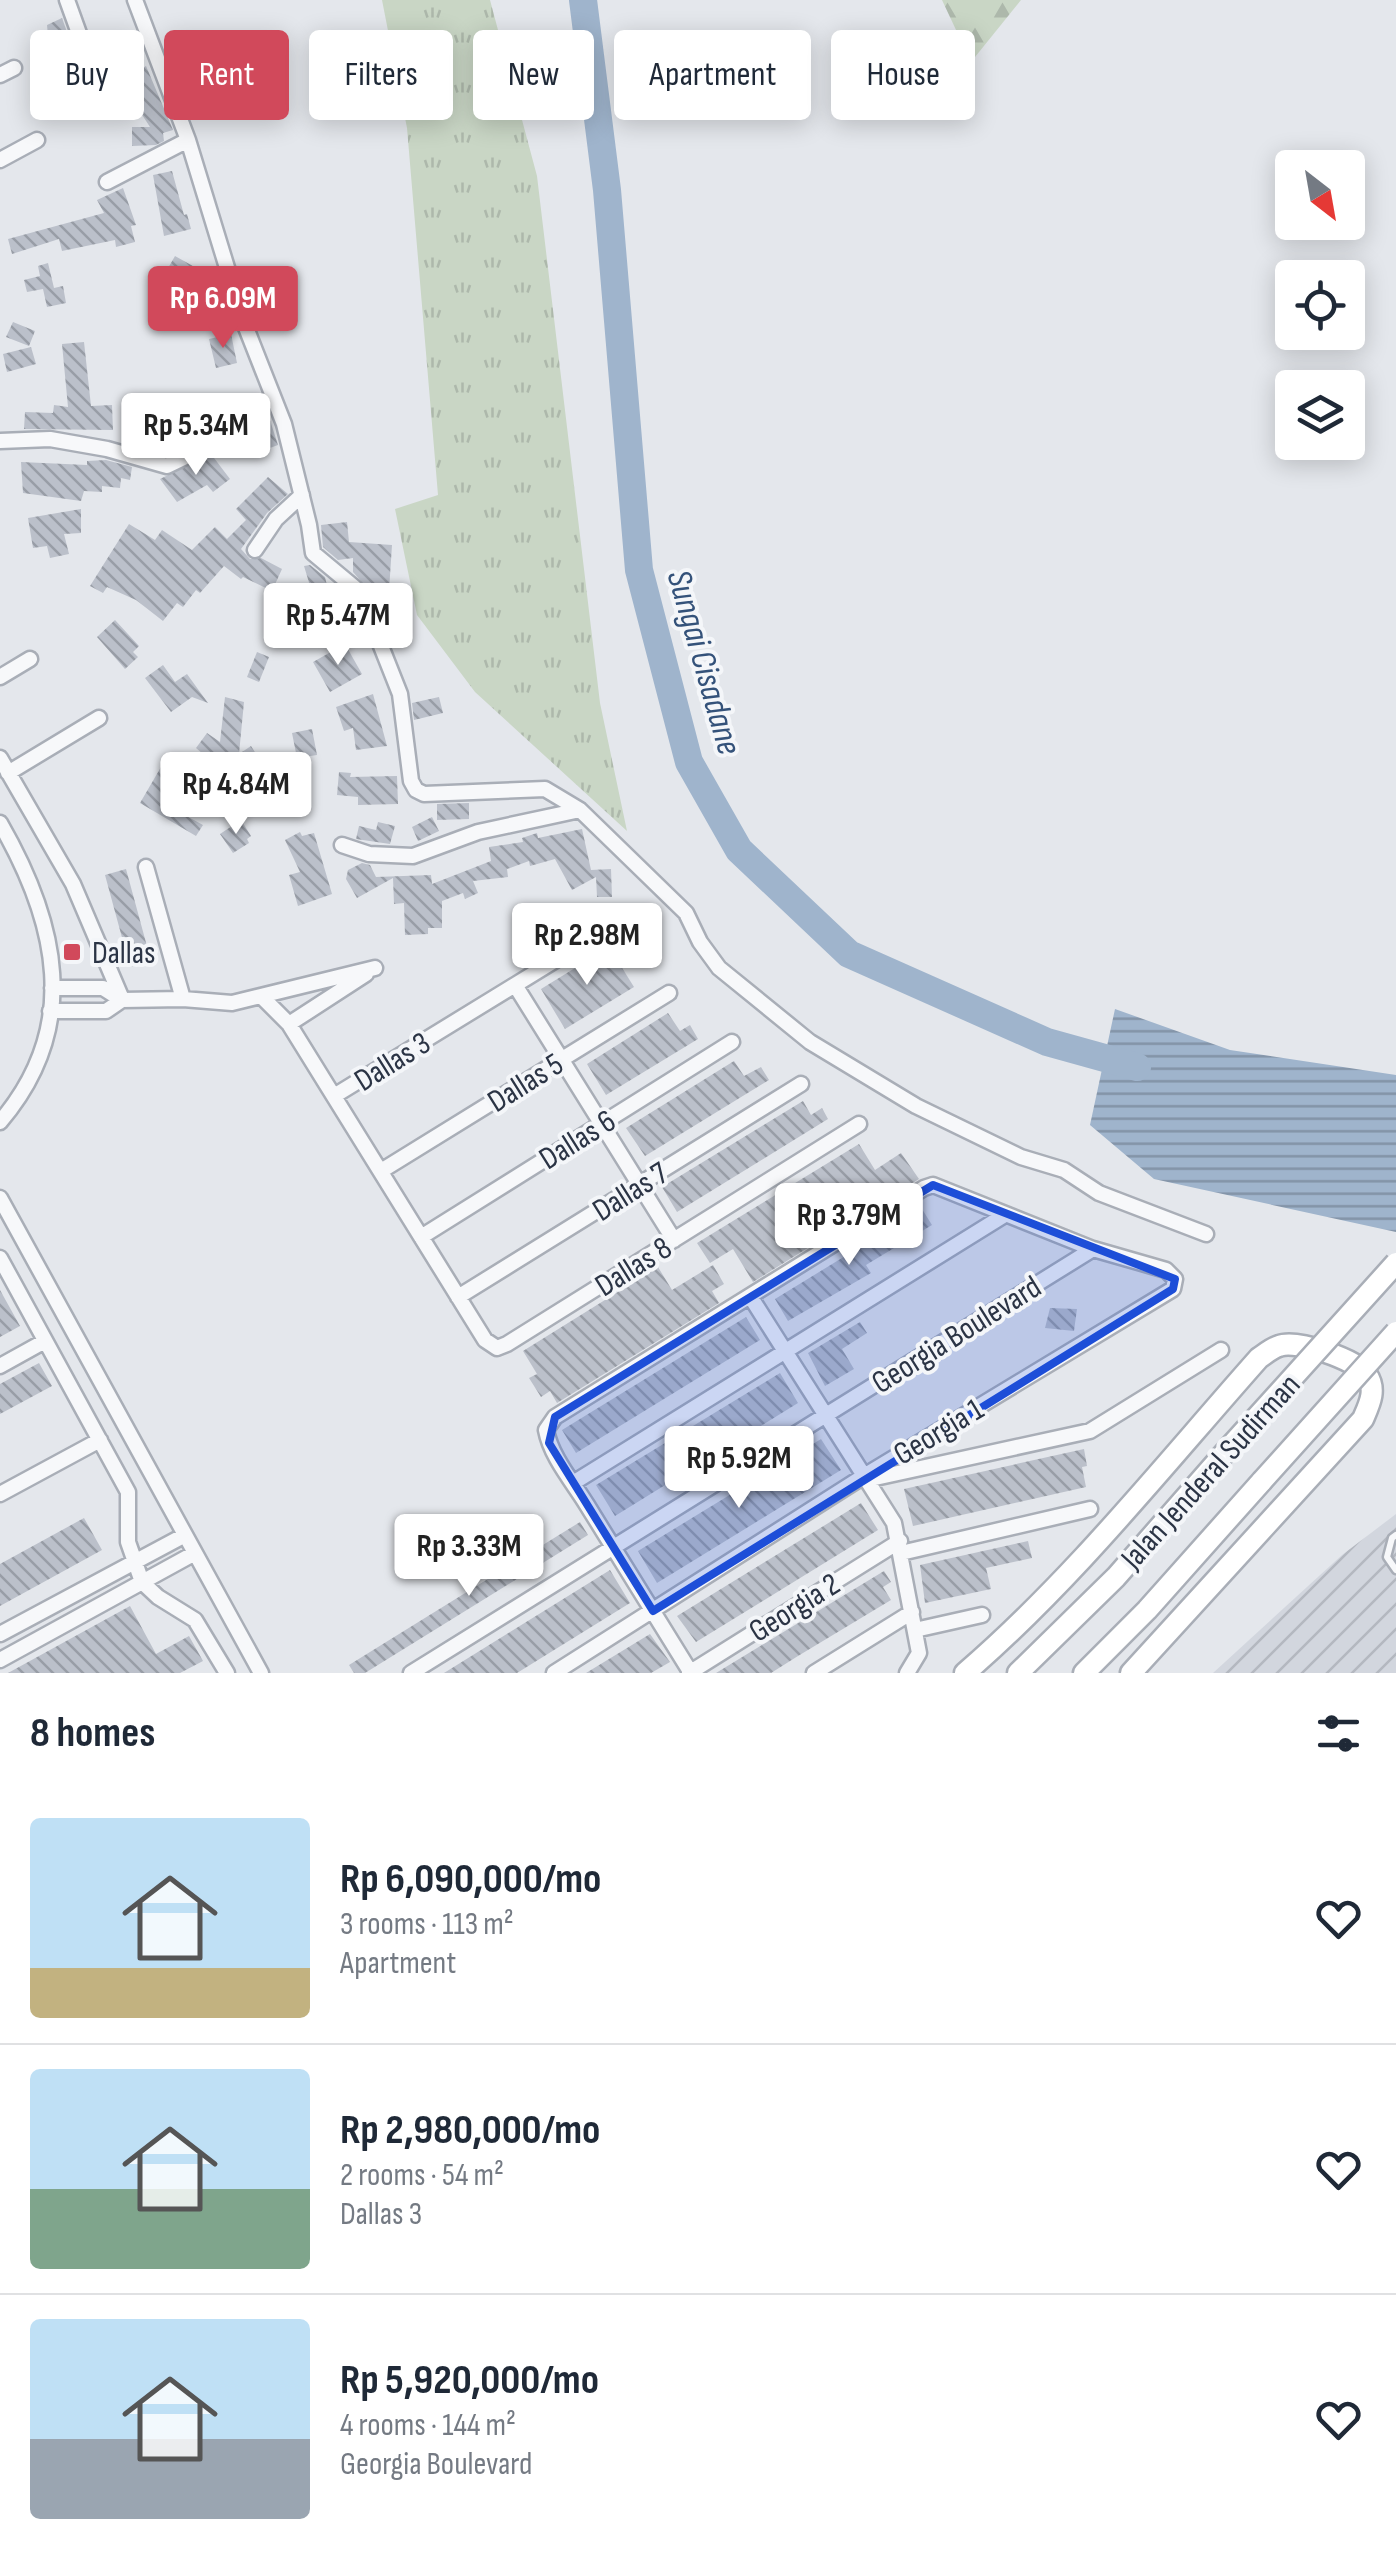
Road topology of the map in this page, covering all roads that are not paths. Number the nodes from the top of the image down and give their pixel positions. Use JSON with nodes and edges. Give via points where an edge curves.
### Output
{"nodes":[{"id":1,"x":67,"y":0,"type":"edge"},
{"id":2,"x":135,"y":0,"type":"edge"},
{"id":3,"x":78,"y":30,"type":"edge"},
{"id":4,"x":37,"y":140,"type":"dead end"},
{"id":5,"x":188,"y":140,"type":"junction"},
{"id":6,"x":0,"y":160,"type":"edge"},
{"id":7,"x":106,"y":182,"type":"dead end"},
{"id":8,"x":272,"y":397,"type":"junction"},
{"id":9,"x":0,"y":441,"type":"edge"},
{"id":10,"x":302,"y":495,"type":"junction"},
{"id":11,"x":255,"y":550,"type":"dead end"},
{"id":12,"x":30,"y":659,"type":"dead end"},
{"id":13,"x":0,"y":678,"type":"edge"},
{"id":14,"x":99,"y":718,"type":"dead end"},
{"id":15,"x":0,"y":758,"type":"edge"},
{"id":16,"x":8,"y":773,"type":"junction"},
{"id":17,"x":580,"y":810,"type":"junction"},
{"id":18,"x":0,"y":822,"type":"edge"},
{"id":19,"x":342,"y":845,"type":"dead end"},
{"id":20,"x":146,"y":868,"type":"dead end"},
{"id":21,"x":602,"y":931,"type":"dead end"},
{"id":22,"x":515,"y":984,"type":"junction"},
{"id":23,"x":52,"y":988,"type":"junction"},
{"id":24,"x":669,"y":993,"type":"dead end"},
{"id":25,"x":262,"y":996,"type":"junction"},
{"id":26,"x":183,"y":999,"type":"junction"},
{"id":27,"x":122,"y":1000,"type":"junction"},
{"id":28,"x":50,"y":1011,"type":"junction"},
{"id":29,"x":289,"y":1024,"type":"junction"},
{"id":30,"x":732,"y":1042,"type":"dead end"},
{"id":31,"x":562,"y":1060,"type":"junction"},
{"id":32,"x":801,"y":1084,"type":"dead end"},
{"id":33,"x":334,"y":1096,"type":"junction"},
{"id":34,"x":0,"y":1122,"type":"edge"},
{"id":35,"x":602,"y":1124,"type":"junction"},
{"id":36,"x":859,"y":1124,"type":"dead end"},
{"id":37,"x":380,"y":1171,"type":"junction"},
{"id":38,"x":640,"y":1184,"type":"junction"},
{"id":39,"x":0,"y":1198,"type":"edge"},
{"id":40,"x":1003,"y":1216,"type":"junction"},
{"id":41,"x":1206,"y":1234,"type":"dead end"},
{"id":42,"x":421,"y":1236,"type":"junction"},
{"id":43,"x":674,"y":1240,"type":"junction"},
{"id":44,"x":1093,"y":1249,"type":"junction"},
{"id":45,"x":0,"y":1258,"type":"edge"},
{"id":46,"x":1396,"y":1263,"type":"edge"},
{"id":47,"x":750,"y":1296,"type":"junction"},
{"id":48,"x":458,"y":1297,"type":"junction"},
{"id":49,"x":1396,"y":1332,"type":"edge"},
{"id":50,"x":46,"y":1341,"type":"junction"},
{"id":51,"x":1222,"y":1350,"type":"dead end"},
{"id":52,"x":785,"y":1351,"type":"junction"},
{"id":53,"x":0,"y":1366,"type":"edge"},
{"id":54,"x":825,"y":1415,"type":"junction"},
{"id":55,"x":100,"y":1440,"type":"junction"},
{"id":56,"x":865,"y":1478,"type":"junction"},
{"id":57,"x":573,"y":1482,"type":"junction"},
{"id":58,"x":0,"y":1494,"type":"edge"},
{"id":59,"x":1090,"y":1508,"type":"dead end"},
{"id":60,"x":185,"y":1535,"type":"junction"},
{"id":61,"x":1394,"y":1537,"type":"edge"},
{"id":62,"x":613,"y":1547,"type":"junction"},
{"id":63,"x":901,"y":1547,"type":"junction"},
{"id":64,"x":195,"y":1553,"type":"junction"},
{"id":65,"x":133,"y":1563,"type":"junction"},
{"id":66,"x":1396,"y":1570,"type":"edge"},
{"id":67,"x":142,"y":1582,"type":"junction"},
{"id":68,"x":653,"y":1612,"type":"junction"},
{"id":69,"x":912,"y":1612,"type":"junction"},
{"id":70,"x":982,"y":1615,"type":"dead end"},
{"id":71,"x":914,"y":1630,"type":"junction"},
{"id":72,"x":0,"y":1634,"type":"edge"},
{"id":73,"x":0,"y":1660,"type":"edge"},
{"id":74,"x":227,"y":1673,"type":"edge"},
{"id":75,"x":261,"y":1673,"type":"edge"},
{"id":76,"x":412,"y":1673,"type":"edge"},
{"id":77,"x":554,"y":1673,"type":"edge"},
{"id":78,"x":690,"y":1673,"type":"edge"},
{"id":79,"x":814,"y":1673,"type":"edge"},
{"id":80,"x":907,"y":1673,"type":"edge"},
{"id":81,"x":964,"y":1673,"type":"edge"},
{"id":82,"x":1018,"y":1673,"type":"edge"},
{"id":83,"x":1084,"y":1673,"type":"edge"},
{"id":84,"x":1131,"y":1673,"type":"edge"}],
"edges":[{"from":1,"to":3,"type":"street"},
{"from":2,"to":5,"type":"street"},
{"from":4,"to":6,"type":"street"},
{"from":5,"to":7,"type":"street"},
{"from":5,"to":8,"type":"street"},
{"from":8,"to":9,"type":"street","via":[[167,466],[50,439]]},
{"from":8,"to":10,"type":"street"},
{"from":10,"to":11,"type":"street"},
{"from":10,"to":17,"type":"street","via":[[313,553],[360,594],[400,694],[416,790],[535,787]]},
{"from":12,"to":13,"type":"street"},
{"from":14,"to":16,"type":"street"},
{"from":15,"to":16,"type":"street"},
{"from":16,"to":27,"type":"street","via":[[73,884]]},
{"from":17,"to":19,"type":"street","via":[[478,832],[412,856]]},
{"from":17,"to":41,"type":"street","via":[[686,913],[719,968],[810,1042],[951,1123],[1064,1170],[1099,1193]]},
{"from":18,"to":23,"type":"street","via":[[37,897],[50,939]]},
{"from":20,"to":26,"type":"street"},
{"from":21,"to":22,"type":"street","name":"Dallas 3"},
{"from":22,"to":31,"type":"street"},
{"from":22,"to":33,"type":"street","name":"Dallas 3"},
{"from":23,"to":27,"type":"street","via":[[103,988]]},
{"from":23,"to":28,"type":"street"},
{"from":24,"to":31,"type":"street","name":"Dallas 5"},
{"from":25,"to":26,"type":"street","via":[[232,1004]]},
{"from":25,"to":29,"type":"street"},
{"from":25,"to":29,"type":"street","via":[[376,968]]},
{"from":26,"to":27,"type":"street"},
{"from":27,"to":28,"type":"street","via":[[106,1011]]},
{"from":28,"to":34,"type":"street","via":[[31,1080]]},
{"from":29,"to":33,"type":"street"},
{"from":30,"to":35,"type":"street","name":"Dallas 6"},
{"from":31,"to":35,"type":"street"},
{"from":31,"to":37,"type":"street","name":"Dallas 5"},
{"from":32,"to":38,"type":"street","name":"Dallas 7"},
{"from":33,"to":37,"type":"street"},
{"from":35,"to":38,"type":"street"},
{"from":35,"to":42,"type":"street","name":"Dallas 6"},
{"from":36,"to":43,"type":"street","name":"Dallas 8"},
{"from":37,"to":42,"type":"street"},
{"from":38,"to":43,"type":"street"},
{"from":38,"to":48,"type":"street","name":"Dallas 7"},
{"from":39,"to":60,"type":"street"},
{"from":40,"to":44,"type":"street"},
{"from":40,"to":47,"type":"street","via":[[941,1186],[924,1188]]},
{"from":40,"to":52,"type":"street"},
{"from":42,"to":48,"type":"street"},
{"from":43,"to":48,"type":"street","name":"Dallas 8","via":[[496,1348]]},
{"from":44,"to":54,"type":"street","name":"Georgia Boulevard"},
{"from":44,"to":56,"type":"street","name":"Georgia 1","via":[[1166,1270],[1175,1279],[1173,1289]]},
{"from":45,"to":50,"type":"street"},
{"from":46,"to":82,"type":"main road","name":"Jalan Jenderal Sudirman","bridge":true,"via":[[1116,1577]]},
{"from":47,"to":52,"type":"street"},
{"from":47,"to":57,"type":"street","via":[[555,1417],[546,1430],[548,1443]]},
{"from":49,"to":83,"type":"main road","name":"Jalan Jenderal Sudirman","bridge":true},
{"from":50,"to":53,"type":"street"},
{"from":50,"to":55,"type":"street"},
{"from":51,"to":56,"type":"street","name":"Georgia 1","via":[[1090,1431]]},
{"from":52,"to":54,"type":"street"},
{"from":52,"to":57,"type":"street"},
{"from":54,"to":56,"type":"street"},
{"from":54,"to":62,"type":"street","name":"Georgia Boulevard"},
{"from":55,"to":58,"type":"street"},
{"from":55,"to":65,"type":"street","via":[[128,1492]]},
{"from":56,"to":63,"type":"street"},
{"from":56,"to":68,"type":"street","name":"Georgia 1"},
{"from":57,"to":62,"type":"street"},
{"from":59,"to":63,"type":"street","name":"Georgia 2"},
{"from":60,"to":64,"type":"street"},
{"from":60,"to":65,"type":"street"},
{"from":61,"to":66,"type":"lane","via":[[1387,1557]]},
{"from":62,"to":68,"type":"street"},
{"from":62,"to":76,"type":"street","name":"Georgia Boulevard"},
{"from":63,"to":69,"type":"street"},
{"from":63,"to":78,"type":"street","name":"Georgia 2"},
{"from":64,"to":67,"type":"street"},
{"from":64,"to":75,"type":"street"},
{"from":65,"to":67,"type":"street"},
{"from":65,"to":72,"type":"street"},
{"from":67,"to":73,"type":"street"},
{"from":67,"to":74,"type":"street","via":[[195,1620]]},
{"from":68,"to":77,"type":"street","name":"Georgia 1"},
{"from":68,"to":78,"type":"street"},
{"from":69,"to":71,"type":"street"},
{"from":69,"to":79,"type":"street"},
{"from":70,"to":71,"type":"street"},
{"from":71,"to":80,"type":"street","via":[[919,1654]]},
{"from":81,"to":84,"type":"main road","via":[[1091,1547],[1259,1358],[1292,1344],[1344,1358],[1366,1375],[1373,1398],[1363,1420]]}]}
